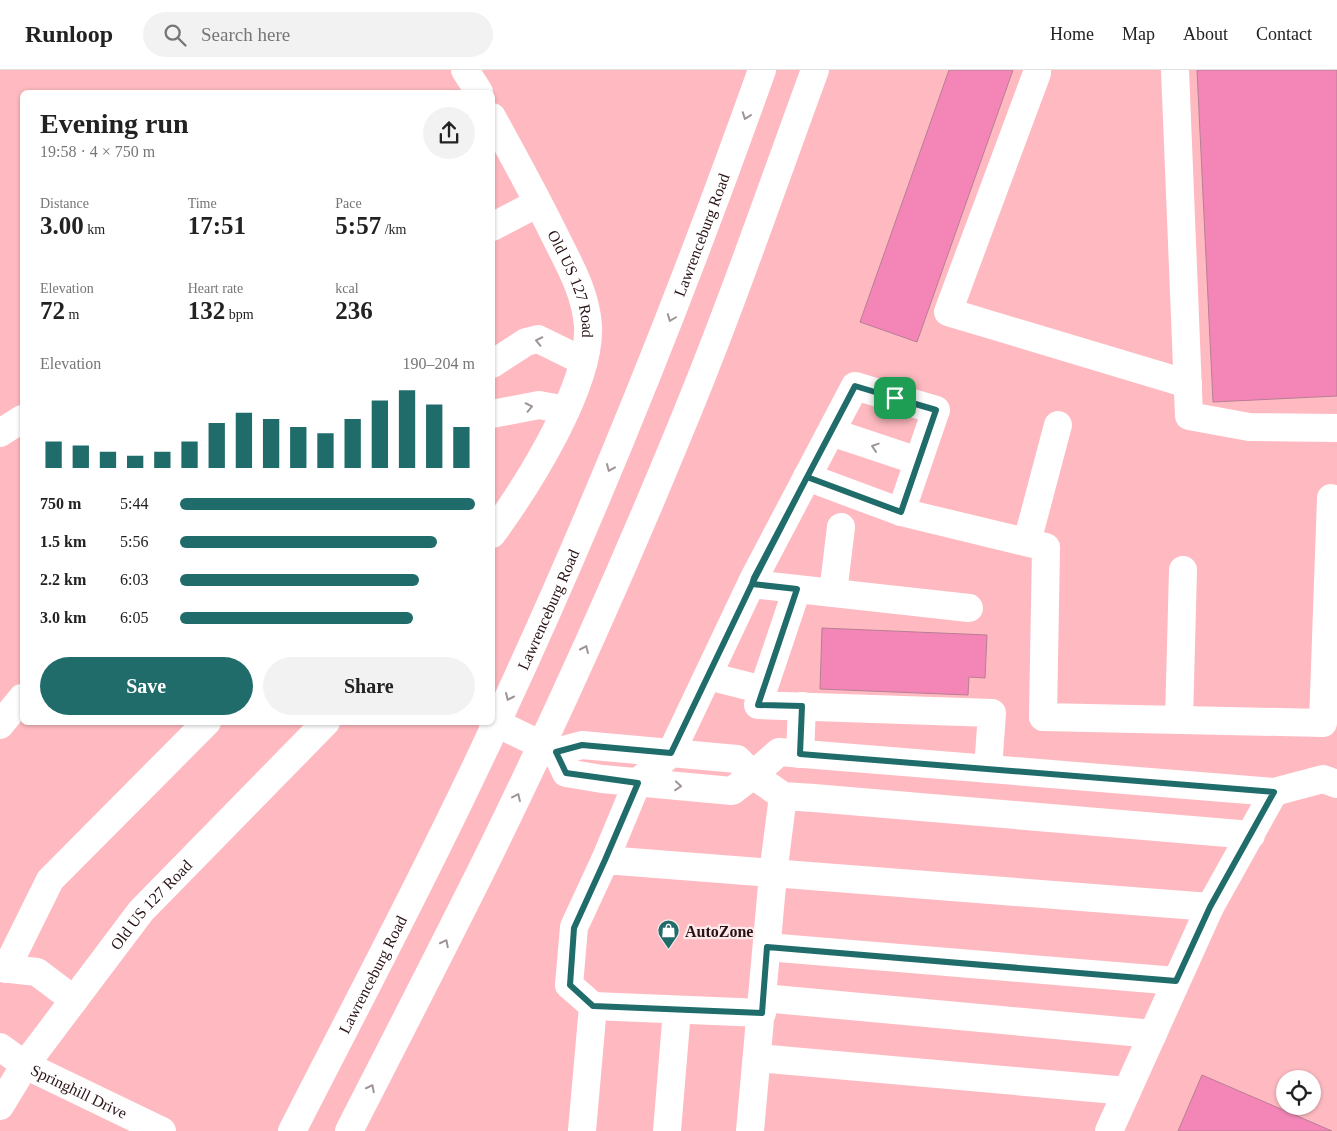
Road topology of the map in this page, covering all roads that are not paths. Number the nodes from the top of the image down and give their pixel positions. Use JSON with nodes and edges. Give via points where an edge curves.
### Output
{"nodes":[{"id":1,"x":465,"y":70,"type":"edge"},
{"id":2,"x":762,"y":70,"type":"edge"},
{"id":3,"x":815,"y":70,"type":"edge"},
{"id":4,"x":1037,"y":70,"type":"edge"},
{"id":5,"x":1174,"y":70,"type":"edge"},
{"id":6,"x":478,"y":90,"type":"edge"},
{"id":7,"x":496,"y":131,"type":"edge"},
{"id":8,"x":538,"y":203,"type":"junction"},
{"id":9,"x":495,"y":225,"type":"edge"},
{"id":10,"x":583,"y":361,"type":"junction"},
{"id":11,"x":495,"y":362,"type":"edge"},
{"id":12,"x":1188,"y":384,"type":"junction"},
{"id":13,"x":566,"y":410,"type":"junction"},
{"id":14,"x":495,"y":413,"type":"edge"},
{"id":15,"x":20,"y":420,"type":"edge"},
{"id":16,"x":1058,"y":426,"type":"dead end"},
{"id":17,"x":1337,"y":428,"type":"edge"},
{"id":18,"x":0,"y":432,"type":"edge"},
{"id":19,"x":831,"y":432,"type":"junction"},
{"id":20,"x":918,"y":461,"type":"junction"},
{"id":21,"x":807,"y":477,"type":"junction"},
{"id":22,"x":1331,"y":498,"type":"dead end"},
{"id":23,"x":901,"y":512,"type":"junction"},
{"id":24,"x":841,"y":527,"type":"dead end"},
{"id":25,"x":495,"y":530,"type":"edge"},
{"id":26,"x":1027,"y":542,"type":"junction"},
{"id":27,"x":1183,"y":570,"type":"dead end"},
{"id":28,"x":752,"y":584,"type":"junction"},
{"id":29,"x":797,"y":589,"type":"junction"},
{"id":30,"x":832,"y":593,"type":"junction"},
{"id":31,"x":969,"y":608,"type":"dead end"},
{"id":32,"x":708,"y":676,"type":"junction"},
{"id":33,"x":763,"y":690,"type":"junction"},
{"id":34,"x":20,"y":700,"type":"edge"},
{"id":35,"x":802,"y":706,"type":"junction"},
{"id":36,"x":1179,"y":720,"type":"junction"},
{"id":37,"x":495,"y":721,"type":"edge"},
{"id":38,"x":495,"y":723,"type":"edge"},
{"id":39,"x":0,"y":725,"type":"edge"},
{"id":40,"x":204,"y":725,"type":"edge"},
{"id":41,"x":323,"y":725,"type":"edge"},
{"id":42,"x":493,"y":725,"type":"edge"},
{"id":43,"x":548,"y":748,"type":"junction"},
{"id":44,"x":671,"y":753,"type":"junction"},
{"id":45,"x":800,"y":754,"type":"junction"},
{"id":46,"x":846,"y":758,"type":"junction"},
{"id":47,"x":988,"y":769,"type":"junction"},
{"id":48,"x":753,"y":775,"type":"junction"},
{"id":49,"x":638,"y":783,"type":"junction"},
{"id":50,"x":1337,"y":784,"type":"edge"},
{"id":51,"x":1274,"y":792,"type":"junction"},
{"id":52,"x":783,"y":796,"type":"junction"},
{"id":53,"x":844,"y":800,"type":"junction"},
{"id":54,"x":1251,"y":835,"type":"junction"},
{"id":55,"x":605,"y":860,"type":"junction"},
{"id":56,"x":773,"y":874,"type":"junction"},
{"id":57,"x":1210,"y":907,"type":"junction"},
{"id":58,"x":767,"y":947,"type":"junction"},
{"id":59,"x":3,"y":969,"type":"edge"},
{"id":60,"x":1176,"y":981,"type":"junction"},
{"id":61,"x":74,"y":1000,"type":"junction"},
{"id":62,"x":762,"y":1005,"type":"junction"},
{"id":63,"x":593,"y":1006,"type":"junction"},
{"id":64,"x":677,"y":1010,"type":"junction"},
{"id":65,"x":1153,"y":1034,"type":"junction"},
{"id":66,"x":0,"y":1047,"type":"edge"},
{"id":67,"x":758,"y":1058,"type":"junction"},
{"id":68,"x":25,"y":1064,"type":"junction"},
{"id":69,"x":1127,"y":1091,"type":"junction"},
{"id":70,"x":0,"y":1106,"type":"edge"},
{"id":71,"x":162,"y":1131,"type":"edge"},
{"id":72,"x":292,"y":1131,"type":"edge"},
{"id":73,"x":349,"y":1131,"type":"edge"},
{"id":74,"x":582,"y":1131,"type":"edge"},
{"id":75,"x":667,"y":1131,"type":"edge"},
{"id":76,"x":750,"y":1131,"type":"edge"},
{"id":77,"x":1109,"y":1131,"type":"edge"}],
"edges":[{"from":1,"to":6,"type":"main road"},
{"from":2,"to":37,"type":"main road","name":"Lawrenceburg Road","one_way":true,"via":[[691,266],[630,420],[542,623]]},
{"from":43,"to":3,"type":"main road","one_way":true,"via":[[680,429]]},
{"from":4,"to":12,"type":"main road","via":[[948,312]]},
{"from":5,"to":12,"type":"main road"},
{"from":7,"to":8,"type":"main road","name":"Old US 127 Road"},
{"from":8,"to":9,"type":"main road"},
{"from":8,"to":10,"type":"main road","name":"Old US 127 Road","via":[[576,277],[584,302],[588,327]]},
{"from":10,"to":11,"type":"main road","one_way":true,"via":[[538,339],[526,342]]},
{"from":10,"to":13,"type":"main road","name":"Old US 127 Road"},
{"from":12,"to":17,"type":"main road","via":[[1189,416],[1249,427]]},
{"from":14,"to":13,"type":"main road","one_way":true,"via":[[539,405]]},
{"from":13,"to":25,"type":"main road","name":"Old US 127 Road","via":[[531,477]]},
{"from":15,"to":18,"type":"main road"},
{"from":16,"to":26,"type":"main road"},
{"from":20,"to":19,"type":"main road","one_way":true},
{"from":19,"to":20,"type":"main road","via":[[855,386],[936,410]]},
{"from":19,"to":21,"type":"main road"},
{"from":20,"to":23,"type":"main road"},
{"from":21,"to":23,"type":"main road"},
{"from":21,"to":28,"type":"main road"},
{"from":22,"to":36,"type":"main road","via":[[1324,723]]},
{"from":23,"to":26,"type":"main road"},
{"from":24,"to":30,"type":"main road"},
{"from":26,"to":36,"type":"main road","via":[[1046,547],[1043,717]]},
{"from":27,"to":36,"type":"main road"},
{"from":28,"to":29,"type":"main road"},
{"from":28,"to":32,"type":"main road"},
{"from":29,"to":30,"type":"main road"},
{"from":29,"to":33,"type":"main road"},
{"from":30,"to":31,"type":"main road"},
{"from":32,"to":33,"type":"main road"},
{"from":32,"to":44,"type":"main road"},
{"from":33,"to":35,"type":"main road","via":[[758,705]]},
{"from":34,"to":39,"type":"main road"},
{"from":35,"to":45,"type":"main road"},
{"from":35,"to":47,"type":"main road","via":[[992,713]]},
{"from":38,"to":43,"type":"main road"},
{"from":40,"to":59,"type":"main road","via":[[50,880]]},
{"from":41,"to":61,"type":"main road","name":"Old US 127 Road","via":[[142,911]]},
{"from":42,"to":72,"type":"main road","name":"Lawrenceburg Road","via":[[424,874]]},
{"from":43,"to":44,"type":"main road","via":[[582,745]]},
{"from":43,"to":49,"type":"main road","via":[[566,773]]},
{"from":73,"to":43,"type":"main road","one_way":true,"via":[[490,853]]},
{"from":44,"to":48,"type":"main road","via":[[737,759]]},
{"from":44,"to":49,"type":"main road"},
{"from":45,"to":46,"type":"main road"},
{"from":45,"to":48,"type":"main road","via":[[779,752]]},
{"from":46,"to":47,"type":"main road"},
{"from":46,"to":53,"type":"main road"},
{"from":47,"to":51,"type":"main road"},
{"from":49,"to":48,"type":"main road","one_way":true,"via":[[732,791]]},
{"from":48,"to":52,"type":"main road"},
{"from":49,"to":55,"type":"main road"},
{"from":50,"to":51,"type":"main road","via":[[1324,779]]},
{"from":51,"to":54,"type":"main road"},
{"from":52,"to":53,"type":"main road"},
{"from":52,"to":56,"type":"main road"},
{"from":53,"to":54,"type":"main road"},
{"from":54,"to":57,"type":"main road"},
{"from":55,"to":56,"type":"main road"},
{"from":55,"to":63,"type":"main road","via":[[574,928],[570,985]]},
{"from":56,"to":57,"type":"main road"},
{"from":56,"to":58,"type":"main road"},
{"from":57,"to":60,"type":"main road"},
{"from":58,"to":60,"type":"main road"},
{"from":58,"to":62,"type":"main road"},
{"from":59,"to":61,"type":"main road","via":[[37,972]]},
{"from":60,"to":65,"type":"main road"},
{"from":61,"to":68,"type":"main road","name":"Old US 127 Road"},
{"from":62,"to":64,"type":"main road"},
{"from":62,"to":65,"type":"main road"},
{"from":62,"to":67,"type":"main road"},
{"from":63,"to":64,"type":"main road"},
{"from":63,"to":74,"type":"main road"},
{"from":64,"to":75,"type":"main road"},
{"from":65,"to":69,"type":"main road"},
{"from":66,"to":68,"type":"main road","name":"Springhill Drive"},
{"from":67,"to":69,"type":"main road"},
{"from":67,"to":76,"type":"main road"},
{"from":68,"to":70,"type":"main road","name":"Old US 127 Road"},
{"from":68,"to":71,"type":"main road","name":"Springhill Drive"},
{"from":69,"to":77,"type":"main road"}]}
